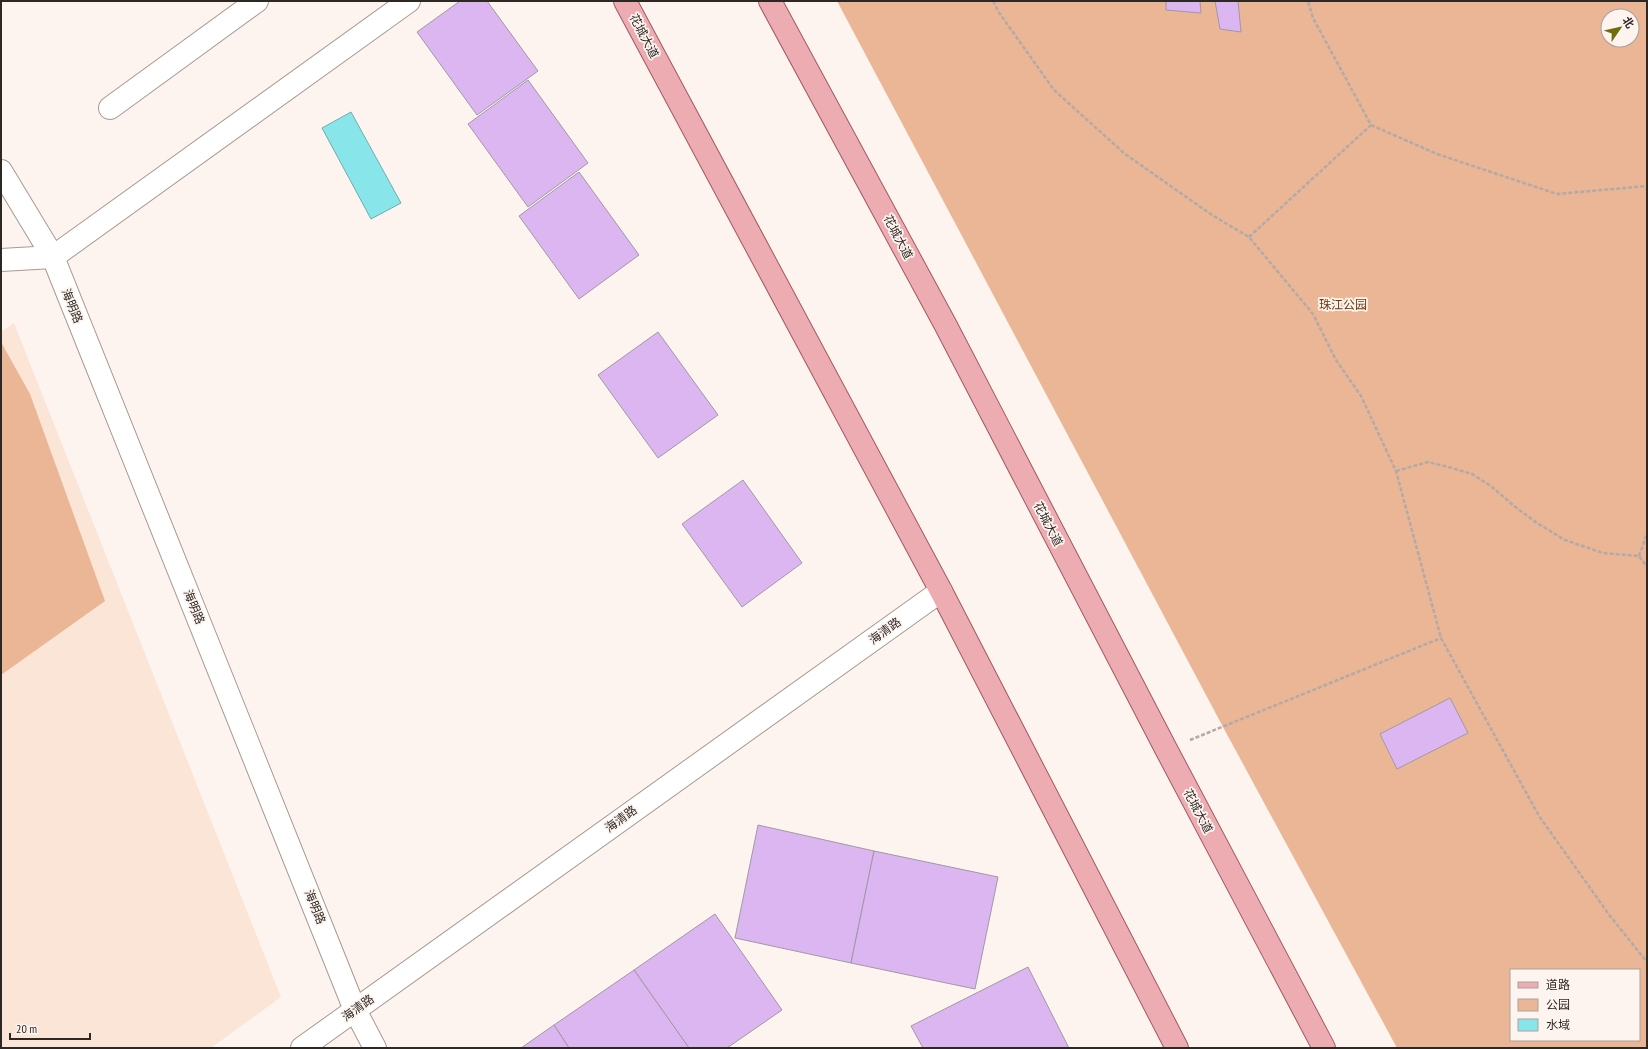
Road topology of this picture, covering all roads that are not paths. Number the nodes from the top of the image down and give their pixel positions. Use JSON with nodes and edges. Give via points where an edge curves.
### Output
{"nodes":[{"id":1,"x":257,"y":1,"type":"edge"},
{"id":2,"x":409,"y":1,"type":"edge"},
{"id":3,"x":625,"y":1,"type":"edge"},
{"id":4,"x":770,"y":1,"type":"edge"},
{"id":5,"x":110,"y":108,"type":"dead end"},
{"id":6,"x":1,"y":171,"type":"edge"},
{"id":7,"x":53,"y":257,"type":"junction"},
{"id":8,"x":1,"y":260,"type":"edge"},
{"id":9,"x":941,"y":591,"type":"junction"},
{"id":10,"x":355,"y":1010,"type":"junction"},
{"id":11,"x":302,"y":1048,"type":"edge"},
{"id":12,"x":375,"y":1048,"type":"edge"},
{"id":13,"x":1176,"y":1048,"type":"edge"},
{"id":14,"x":1324,"y":1048,"type":"edge"}],
"edges":[{"from":1,"to":5,"type":"street"},
{"from":2,"to":7,"type":"street"},
{"from":3,"to":9,"type":"main road","name":"花城大道"},
{"from":4,"to":14,"type":"main road","name":"花城大道","via":[[945,324]]},
{"from":6,"to":7,"type":"street","name":"海明路"},
{"from":7,"to":8,"type":"street"},
{"from":7,"to":10,"type":"street","name":"海明路"},
{"from":9,"to":10,"type":"street","name":"海清路"},
{"from":9,"to":13,"type":"main road","name":"花城大道"},
{"from":10,"to":11,"type":"street","name":"海清路"},
{"from":10,"to":12,"type":"street","name":"海明路"}]}
